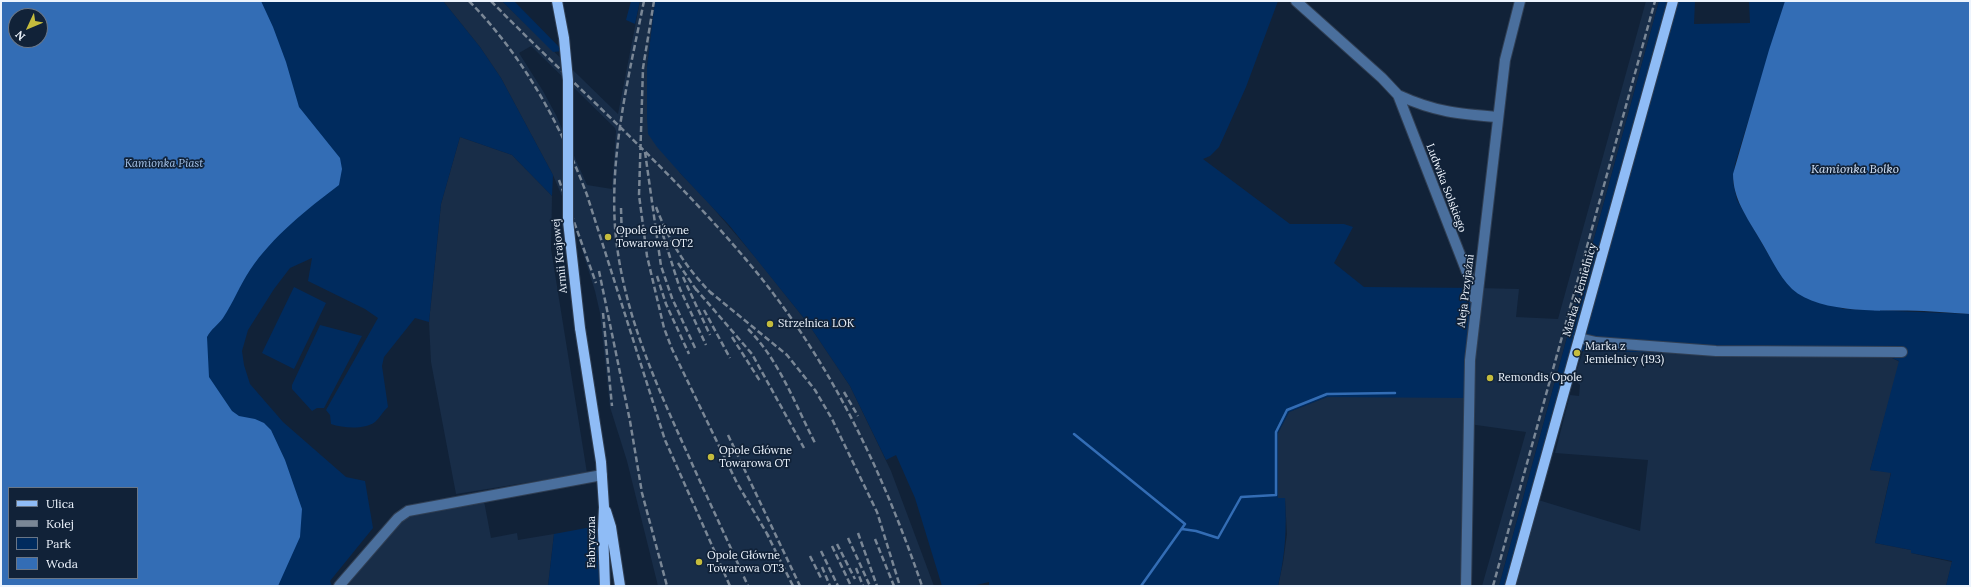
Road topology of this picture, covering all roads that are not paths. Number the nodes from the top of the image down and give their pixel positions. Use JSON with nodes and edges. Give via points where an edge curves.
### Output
{"nodes":[{"id":1,"x":558,"y":1,"type":"edge"},
{"id":2,"x":1296,"y":1,"type":"edge"},
{"id":3,"x":1520,"y":1,"type":"edge"},
{"id":4,"x":1674,"y":1,"type":"edge"},
{"id":5,"x":1398,"y":95,"type":"junction"},
{"id":6,"x":1498,"y":117,"type":"junction"},
{"id":7,"x":1476,"y":313,"type":"junction"},
{"id":8,"x":1579,"y":338,"type":"junction"},
{"id":9,"x":1902,"y":352,"type":"dead end"},
{"id":10,"x":602,"y":474,"type":"junction"},
{"id":11,"x":604,"y":507,"type":"junction"},
{"id":12,"x":339,"y":586,"type":"edge"},
{"id":13,"x":605,"y":586,"type":"edge"},
{"id":14,"x":620,"y":586,"type":"edge"},
{"id":15,"x":1466,"y":586,"type":"edge"},
{"id":16,"x":1510,"y":586,"type":"edge"}],
"edges":[{"from":1,"to":10,"type":"main road","name":"Armii Krajowej","bridge":true,"via":[[568,80],[568,221],[580,328]]},
{"from":2,"to":5,"type":"street","name":"Ludwika Solskiego"},
{"from":3,"to":6,"type":"street","name":"Aleja Przyjaźni","via":[[1505,60]]},
{"from":4,"to":8,"type":"main road","name":"Marka z Jemielnicy"},
{"from":5,"to":6,"type":"street","name":"Ludwika Solskiego","via":[[1415,103],[1453,114]]},
{"from":5,"to":7,"type":"street","name":"Ludwika Solskiego","via":[[1472,288]]},
{"from":6,"to":7,"type":"street","name":"Aleja Przyjaźni"},
{"from":7,"to":15,"type":"street","name":"Aleja Przyjaźni","via":[[1470,360]]},
{"from":8,"to":9,"type":"street","via":[[1596,342],[1716,351]]},
{"from":8,"to":16,"type":"main road","name":"Marka z Jemielnicy"},
{"from":10,"to":11,"type":"main road","name":"Armii Krajowej"},
{"from":10,"to":12,"type":"street","via":[[408,511],[398,518]]},
{"from":11,"to":13,"type":"main road","name":"Fabryczna","via":[[602,536]]},
{"from":11,"to":14,"type":"main road","name":"Fabryczna","via":[[611,527]]}]}
